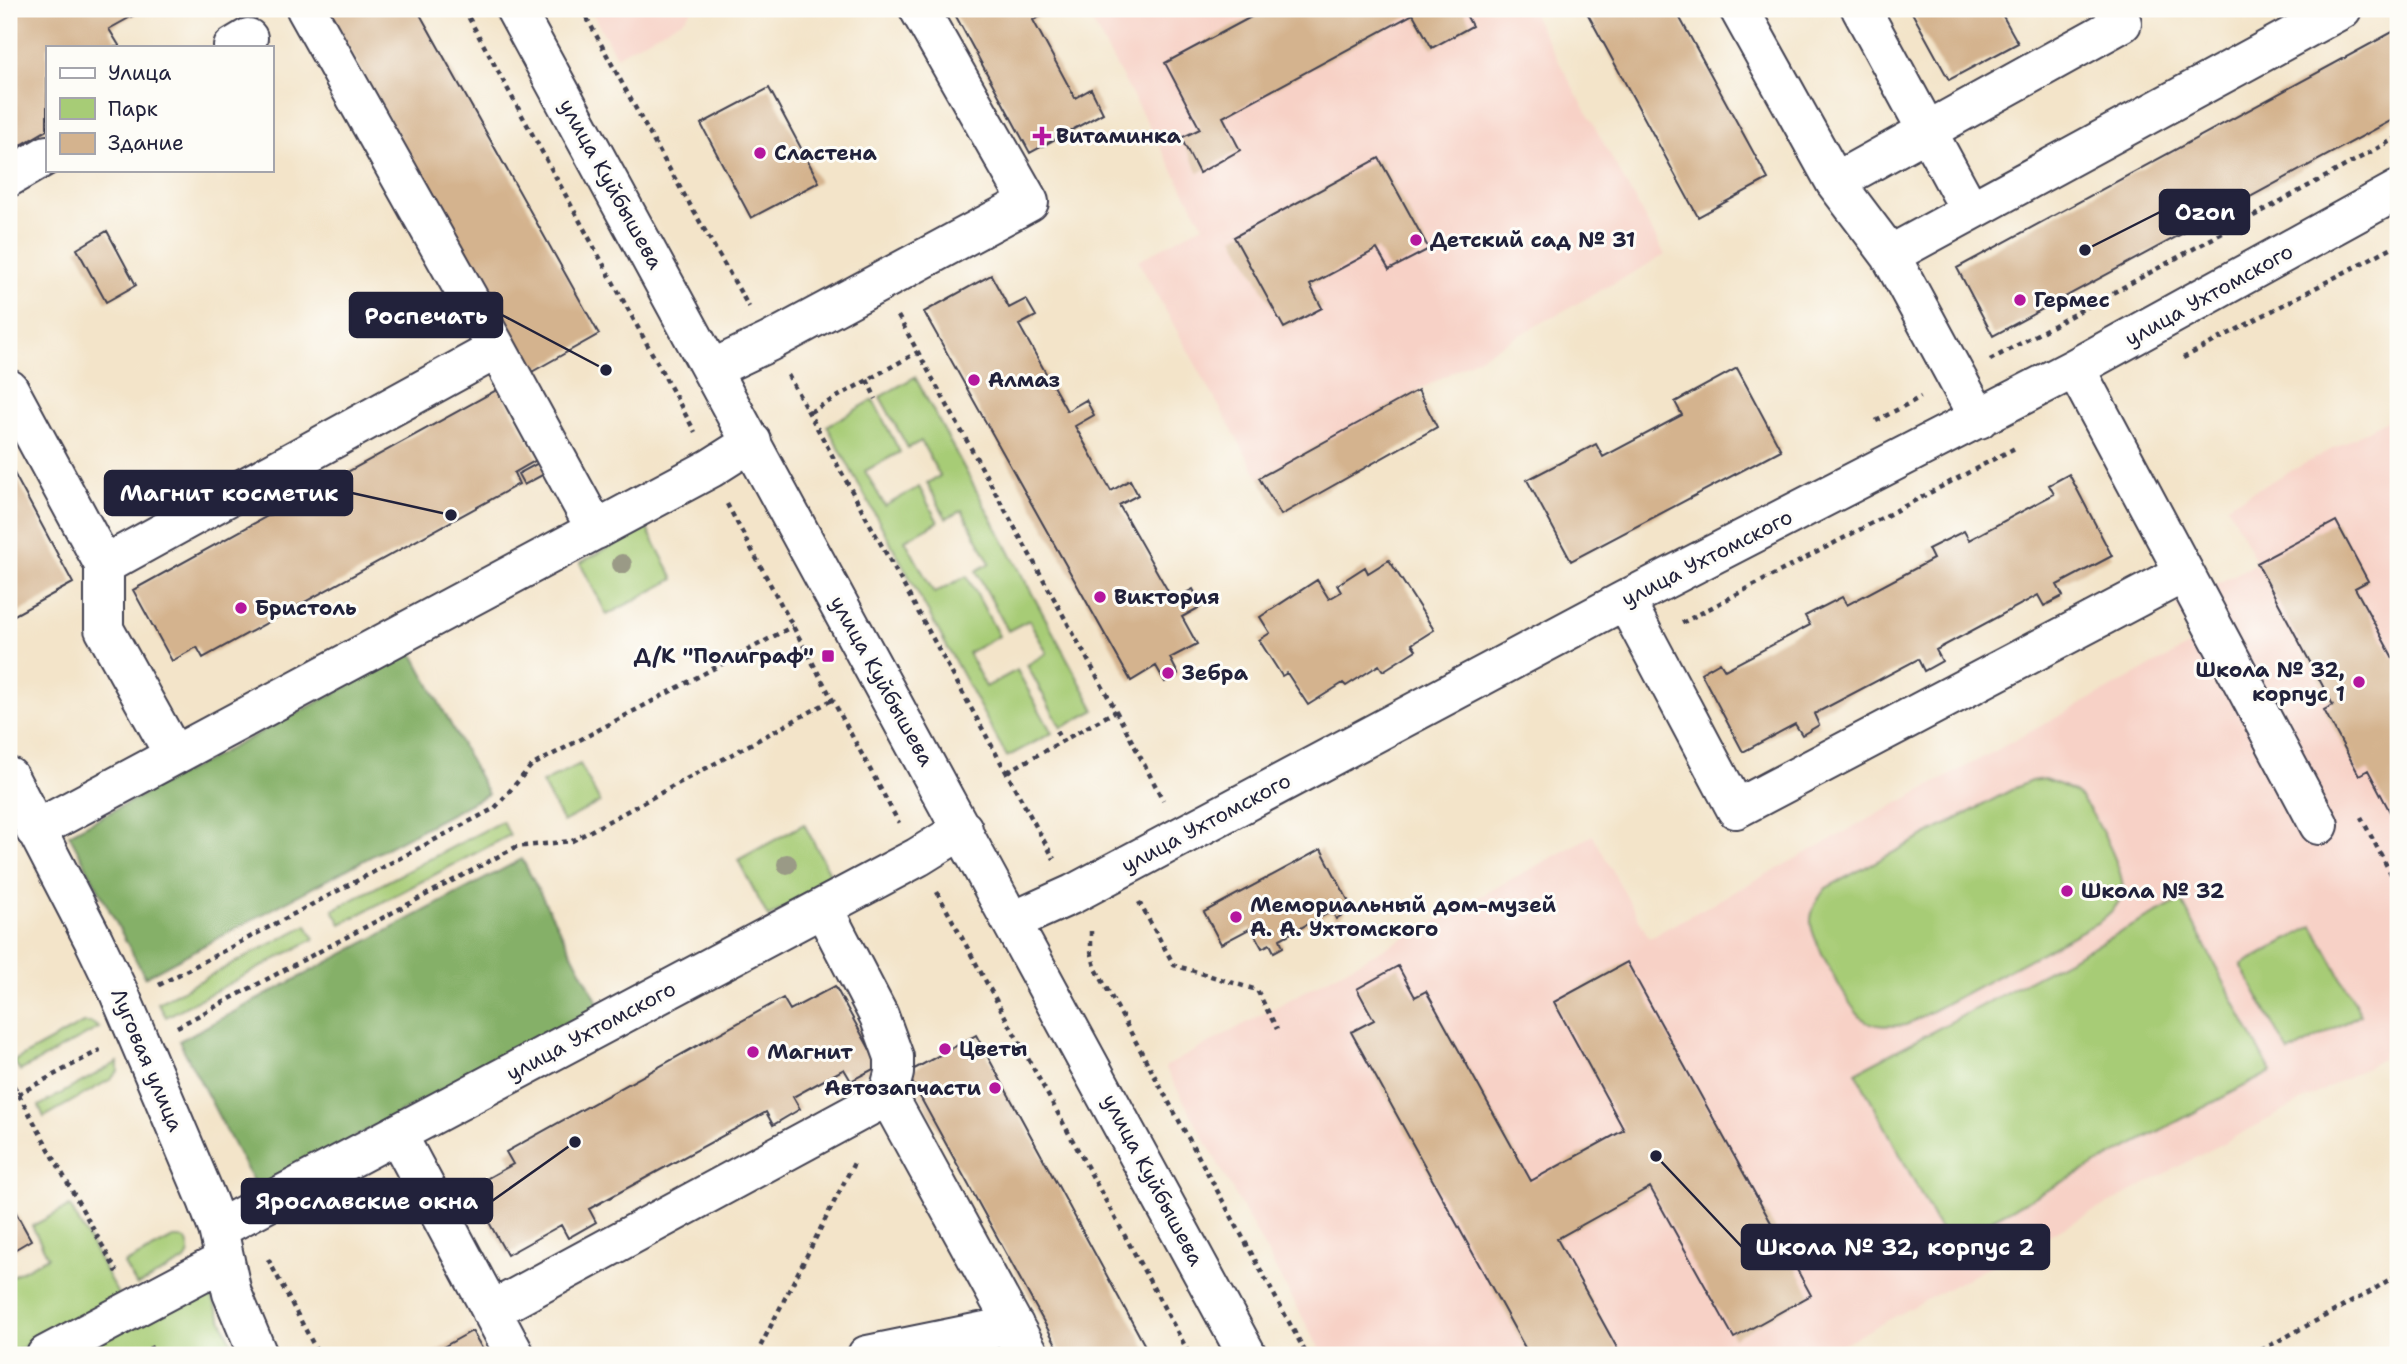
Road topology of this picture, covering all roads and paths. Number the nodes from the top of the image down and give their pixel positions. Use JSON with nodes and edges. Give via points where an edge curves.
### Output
{"nodes":[{"id":1,"x":306,"y":9,"type":"edge"},
{"id":2,"x":464,"y":9,"type":"edge"},
{"id":3,"x":515,"y":9,"type":"edge"},
{"id":4,"x":582,"y":9,"type":"edge"},
{"id":5,"x":919,"y":9,"type":"edge"},
{"id":6,"x":1739,"y":9,"type":"edge"},
{"id":7,"x":1861,"y":9,"type":"edge"},
{"id":8,"x":2115,"y":9,"type":"edge"},
{"id":9,"x":2343,"y":9,"type":"edge"},
{"id":10,"x":1926,"y":130,"type":"junction"},
{"id":11,"x":46,"y":156,"type":"edge"},
{"id":12,"x":9,"y":177,"type":"edge"},
{"id":13,"x":1835,"y":182,"type":"junction"},
{"id":14,"x":2398,"y":190,"type":"edge"},
{"id":15,"x":1970,"y":210,"type":"junction"},
{"id":16,"x":1890,"y":255,"type":"junction"},
{"id":17,"x":879,"y":283,"type":"junction"},
{"id":18,"x":769,"y":342,"type":"junction"},
{"id":19,"x":497,"y":349,"type":"junction"},
{"id":20,"x":918,"y":352,"type":"junction"},
{"id":21,"x":2075,"y":368,"type":"junction"},
{"id":22,"x":712,"y":369,"type":"junction"},
{"id":23,"x":867,"y":380,"type":"junction"},
{"id":24,"x":9,"y":389,"type":"edge"},
{"id":25,"x":876,"y":399,"type":"dead end"},
{"id":26,"x":810,"y":412,"type":"junction"},
{"id":27,"x":1979,"y":419,"type":"junction"},
{"id":28,"x":752,"y":442,"type":"junction"},
{"id":29,"x":711,"y":468,"type":"junction"},
{"id":30,"x":596,"y":530,"type":"junction"},
{"id":31,"x":104,"y":565,"type":"junction"},
{"id":32,"x":2184,"y":573,"type":"junction"},
{"id":33,"x":1625,"y":600,"type":"junction"},
{"id":34,"x":793,"y":626,"type":"junction"},
{"id":35,"x":833,"y":699,"type":"junction"},
{"id":36,"x":1116,"y":711,"type":"junction"},
{"id":37,"x":1056,"y":731,"type":"dead end"},
{"id":38,"x":1062,"y":741,"type":"junction"},
{"id":39,"x":174,"y":755,"type":"junction"},
{"id":40,"x":1007,"y":772,"type":"junction"},
{"id":41,"x":9,"y":777,"type":"edge"},
{"id":42,"x":1164,"y":802,"type":"dead end"},
{"id":43,"x":24,"y":824,"type":"edge"},
{"id":44,"x":2319,"y":825,"type":"dead end"},
{"id":45,"x":963,"y":829,"type":"junction"},
{"id":46,"x":918,"y":857,"type":"junction"},
{"id":47,"x":1073,"y":894,"type":"junction"},
{"id":48,"x":1139,"y":902,"type":"dead end"},
{"id":49,"x":823,"y":908,"type":"junction"},
{"id":50,"x":1013,"y":921,"type":"junction"},
{"id":51,"x":1277,"y":1029,"type":"dead end"},
{"id":52,"x":135,"y":1030,"type":"junction"},
{"id":53,"x":9,"y":1077,"type":"edge"},
{"id":54,"x":19,"y":1095,"type":"junction"},
{"id":55,"x":888,"y":1096,"type":"junction"},
{"id":56,"x":9,"y":1099,"type":"edge"},
{"id":57,"x":397,"y":1134,"type":"junction"},
{"id":58,"x":856,"y":1158,"type":"dead end"},
{"id":59,"x":228,"y":1235,"type":"junction"},
{"id":60,"x":2398,"y":1274,"type":"edge"},
{"id":61,"x":121,"y":1278,"type":"dead end"},
{"id":62,"x":491,"y":1311,"type":"junction"},
{"id":63,"x":1022,"y":1340,"type":"edge"},
{"id":64,"x":46,"y":1355,"type":"edge"},
{"id":65,"x":258,"y":1355,"type":"edge"},
{"id":66,"x":319,"y":1355,"type":"edge"},
{"id":67,"x":515,"y":1355,"type":"edge"},
{"id":68,"x":756,"y":1355,"type":"edge"},
{"id":69,"x":867,"y":1355,"type":"edge"},
{"id":70,"x":1190,"y":1355,"type":"edge"},
{"id":71,"x":1247,"y":1355,"type":"edge"},
{"id":72,"x":1307,"y":1355,"type":"edge"},
{"id":73,"x":2252,"y":1355,"type":"edge"}],
"edges":[{"from":1,"to":19,"type":"street"},
{"from":2,"to":29,"type":"path"},
{"from":3,"to":22,"type":"street","name":"улица Куйбышева"},
{"from":4,"to":18,"type":"path"},
{"from":5,"to":17,"type":"street","via":[[1028,202]]},
{"from":6,"to":13,"type":"street"},
{"from":7,"to":10,"type":"street"},
{"from":8,"to":10,"type":"street","via":[[2122,23]]},
{"from":9,"to":15,"type":"street"},
{"from":10,"to":13,"type":"street"},
{"from":10,"to":15,"type":"street"},
{"from":11,"to":12,"type":"street"},
{"from":13,"to":16,"type":"street"},
{"from":14,"to":21,"type":"street","name":"улица Ухтомского"},
{"from":15,"to":16,"type":"street"},
{"from":16,"to":27,"type":"street"},
{"from":17,"to":18,"type":"street"},
{"from":17,"to":20,"type":"path"},
{"from":18,"to":22,"type":"street"},
{"from":18,"to":26,"type":"path"},
{"from":19,"to":30,"type":"street"},
{"from":19,"to":31,"type":"street"},
{"from":20,"to":23,"type":"path"},
{"from":20,"to":36,"type":"path"},
{"from":21,"to":27,"type":"street","name":"улица Ухтомского"},
{"from":21,"to":32,"type":"street"},
{"from":22,"to":28,"type":"street","name":"улица Куйбышева"},
{"from":23,"to":25,"type":"path"},
{"from":23,"to":26,"type":"path"},
{"from":24,"to":31,"type":"street"},
{"from":26,"to":40,"type":"path"},
{"from":27,"to":33,"type":"street","name":"улица Ухтомского"},
{"from":28,"to":29,"type":"street"},
{"from":28,"to":45,"type":"street","name":"улица Куйбышева"},
{"from":29,"to":30,"type":"street"},
{"from":29,"to":34,"type":"path"},
{"from":30,"to":39,"type":"street"},
{"from":31,"to":39,"type":"street","via":[[104,629]]},
{"from":32,"to":33,"type":"street","via":[[1736,810]]},
{"from":32,"to":44,"type":"street"},
{"from":33,"to":47,"type":"street","name":"улица Ухтомского"},
{"from":34,"to":35,"type":"path"},
{"from":34,"to":52,"type":"path","via":[[531,766],[495,808],[151,989]]},
{"from":35,"to":46,"type":"path"},
{"from":35,"to":52,"type":"path","via":[[572,841],[516,847],[172,1029]]},
{"from":36,"to":38,"type":"path"},
{"from":36,"to":42,"type":"path"},
{"from":37,"to":38,"type":"path"},
{"from":38,"to":40,"type":"path"},
{"from":39,"to":43,"type":"street"},
{"from":40,"to":47,"type":"path"},
{"from":41,"to":43,"type":"street","name":"Луговая улица"},
{"from":43,"to":52,"type":"street","name":"Луговая улица","via":[[94,941]]},
{"from":45,"to":46,"type":"street","name":"улица Ухтомского"},
{"from":45,"to":50,"type":"street","name":"улица Куйбышева"},
{"from":46,"to":49,"type":"street","name":"улица Ухтомского"},
{"from":46,"to":70,"type":"path"},
{"from":47,"to":50,"type":"street","name":"улица Ухтомского"},
{"from":47,"to":72,"type":"path","via":[[1091,927],[1094,967]]},
{"from":48,"to":51,"type":"path","via":[[1174,965],[1257,990]]},
{"from":49,"to":55,"type":"street","via":[[879,1017],[894,1057]]},
{"from":49,"to":57,"type":"street","name":"улица Ухтомского"},
{"from":50,"to":71,"type":"street","name":"улица Куйбышева"},
{"from":52,"to":54,"type":"path"},
{"from":52,"to":59,"type":"street","name":"Луговая улица"},
{"from":53,"to":54,"type":"path"},
{"from":54,"to":56,"type":"path"},
{"from":54,"to":61,"type":"path"},
{"from":55,"to":62,"type":"street"},
{"from":55,"to":63,"type":"street"},
{"from":57,"to":59,"type":"street","name":"улица Ухтомского"},
{"from":57,"to":62,"type":"street"},
{"from":58,"to":68,"type":"path"},
{"from":59,"to":64,"type":"street","name":"улица Ухтомского"},
{"from":59,"to":65,"type":"street","name":"Луговая улица","via":[[232,1293]]},
{"from":59,"to":66,"type":"path","via":[[281,1280]]},
{"from":60,"to":73,"type":"path"},
{"from":62,"to":67,"type":"street"},
{"from":63,"to":69,"type":"street"}]}
